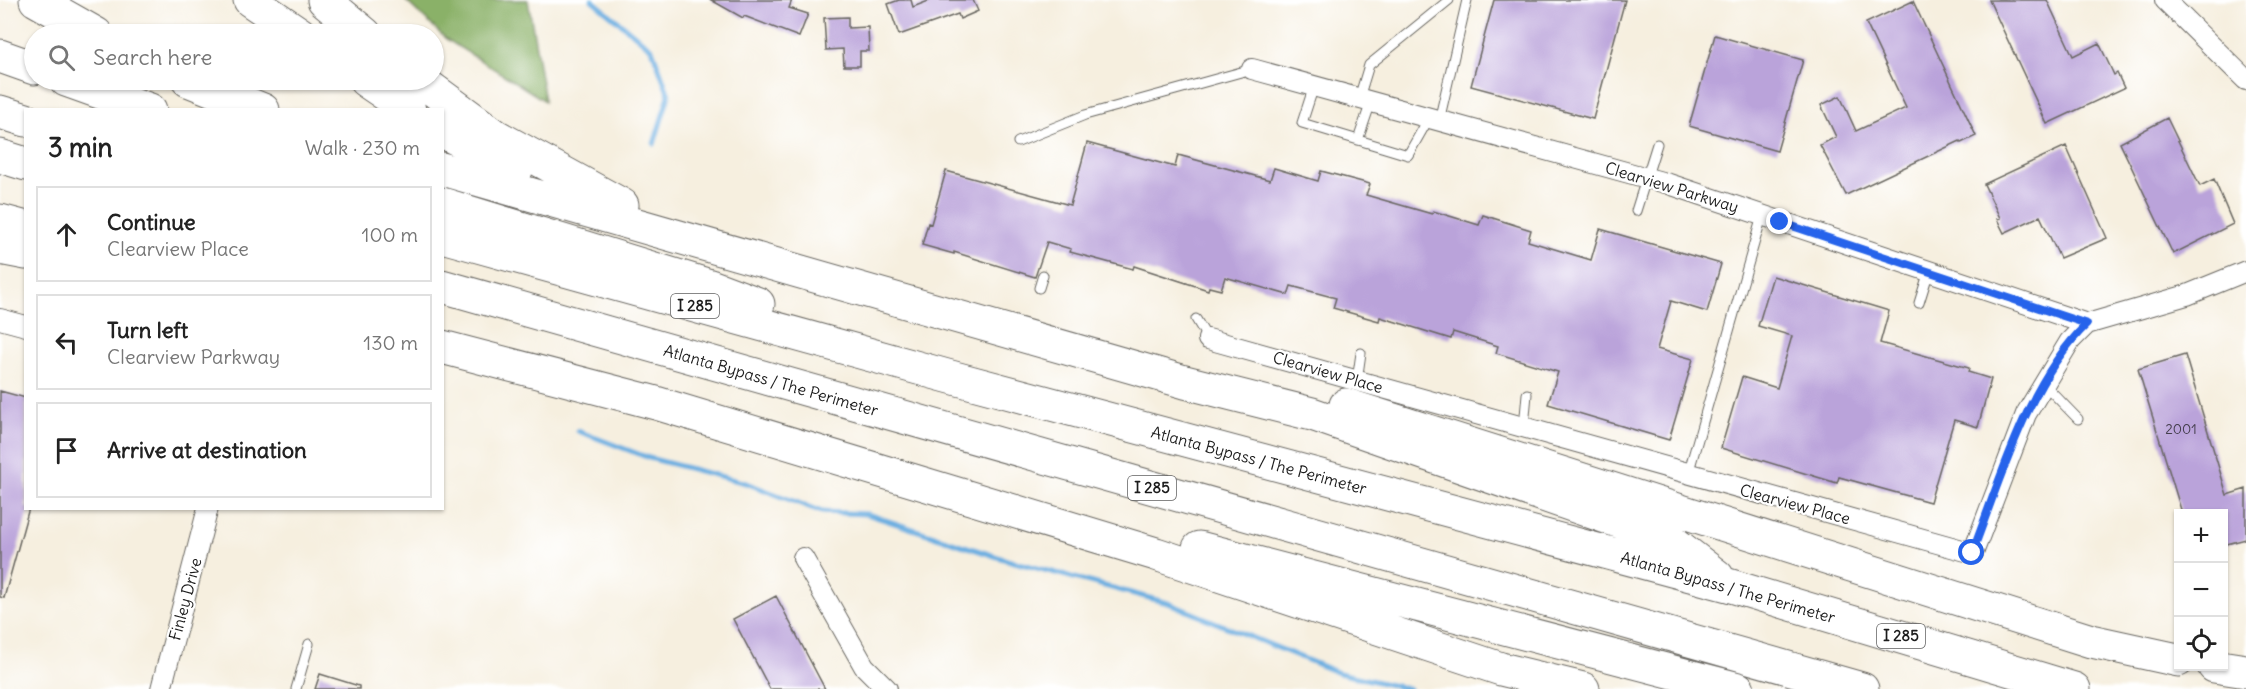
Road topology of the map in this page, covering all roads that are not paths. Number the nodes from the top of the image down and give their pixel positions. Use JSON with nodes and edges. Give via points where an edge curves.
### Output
{"nodes":[{"id":1,"x":36,"y":0,"type":"edge"},
{"id":2,"x":250,"y":0,"type":"edge"},
{"id":3,"x":324,"y":0,"type":"edge"},
{"id":4,"x":1449,"y":0,"type":"edge"},
{"id":5,"x":1467,"y":0,"type":"edge"},
{"id":6,"x":2165,"y":0,"type":"edge"},
{"id":7,"x":78,"y":24,"type":"edge"},
{"id":8,"x":285,"y":24,"type":"edge"},
{"id":9,"x":353,"y":24,"type":"edge"},
{"id":10,"x":0,"y":56,"type":"edge"},
{"id":11,"x":24,"y":64,"type":"edge"},
{"id":12,"x":1252,"y":69,"type":"joint"},
{"id":13,"x":2246,"y":80,"type":"edge"},
{"id":14,"x":1314,"y":86,"type":"junction"},
{"id":15,"x":94,"y":90,"type":"edge"},
{"id":16,"x":213,"y":90,"type":"edge"},
{"id":17,"x":380,"y":90,"type":"edge"},
{"id":18,"x":434,"y":90,"type":"edge"},
{"id":19,"x":1365,"y":100,"type":"junction"},
{"id":20,"x":144,"y":108,"type":"edge"},
{"id":21,"x":258,"y":108,"type":"edge"},
{"id":22,"x":406,"y":108,"type":"edge"},
{"id":23,"x":0,"y":112,"type":"edge"},
{"id":24,"x":24,"y":119,"type":"edge"},
{"id":25,"x":1434,"y":119,"type":"junction"},
{"id":26,"x":444,"y":131,"type":"edge"},
{"id":27,"x":1358,"y":140,"type":"junction"},
{"id":28,"x":1018,"y":142,"type":"dead end"},
{"id":29,"x":1657,"y":144,"type":"dead end"},
{"id":30,"x":0,"y":156,"type":"edge"},
{"id":31,"x":24,"y":163,"type":"edge"},
{"id":32,"x":0,"y":170,"type":"edge"},
{"id":33,"x":444,"y":170,"type":"edge"},
{"id":34,"x":24,"y":176,"type":"edge"},
{"id":35,"x":1647,"y":178,"type":"junction"},
{"id":36,"x":444,"y":205,"type":"edge"},
{"id":37,"x":1636,"y":211,"type":"dead end"},
{"id":38,"x":1762,"y":216,"type":"junction"},
{"id":39,"x":0,"y":221,"type":"edge"},
{"id":40,"x":24,"y":227,"type":"edge"},
{"id":41,"x":644,"y":227,"type":"junction"},
{"id":42,"x":444,"y":237,"type":"edge"},
{"id":43,"x":0,"y":248,"type":"edge"},
{"id":44,"x":732,"y":252,"type":"junction"},
{"id":45,"x":24,"y":253,"type":"edge"},
{"id":46,"x":1929,"y":271,"type":"junction"},
{"id":47,"x":2246,"y":271,"type":"edge"},
{"id":48,"x":1043,"y":275,"type":"dead end"},
{"id":49,"x":444,"y":287,"type":"edge"},
{"id":50,"x":1040,"y":288,"type":"dead end"},
{"id":51,"x":1919,"y":303,"type":"dead end"},
{"id":52,"x":0,"y":319,"type":"edge"},
{"id":53,"x":1196,"y":319,"type":"dead end"},
{"id":54,"x":2087,"y":324,"type":"junction"},
{"id":55,"x":24,"y":325,"type":"edge"},
{"id":56,"x":1208,"y":339,"type":"joint"},
{"id":57,"x":445,"y":348,"type":"edge"},
{"id":58,"x":1361,"y":353,"type":"dead end"},
{"id":59,"x":947,"y":376,"type":"junction"},
{"id":60,"x":1357,"y":381,"type":"junction"},
{"id":61,"x":1185,"y":382,"type":"junction"},
{"id":62,"x":2044,"y":384,"type":"junction"},
{"id":63,"x":1527,"y":394,"type":"dead end"},
{"id":64,"x":2078,"y":419,"type":"dead end"},
{"id":65,"x":1524,"y":427,"type":"junction"},
{"id":66,"x":856,"y":464,"type":"junction"},
{"id":67,"x":1688,"y":474,"type":"junction"},
{"id":68,"x":207,"y":510,"type":"edge"},
{"id":69,"x":803,"y":558,"type":"dead end"},
{"id":70,"x":1728,"y":585,"type":"junction"},
{"id":71,"x":309,"y":644,"type":"dead end"},
{"id":72,"x":2174,"y":659,"type":"edge"},
{"id":73,"x":2228,"y":668,"type":"edge"},
{"id":74,"x":2246,"y":670,"type":"edge"},
{"id":75,"x":160,"y":689,"type":"edge"},
{"id":76,"x":296,"y":689,"type":"edge"},
{"id":77,"x":887,"y":689,"type":"edge"},
{"id":78,"x":1584,"y":689,"type":"edge"},
{"id":79,"x":1738,"y":689,"type":"edge"},
{"id":80,"x":1862,"y":689,"type":"edge"},
{"id":81,"x":2074,"y":689,"type":"edge"}],
"edges":[{"from":1,"to":7,"type":"highway"},
{"from":2,"to":8,"type":"highway"},
{"from":3,"to":9,"type":"highway"},
{"from":4,"to":19,"type":"lane","via":[[1369,64]]},
{"from":5,"to":25,"type":"lane"},
{"from":6,"to":13,"type":"street"},
{"from":10,"to":11,"type":"highway"},
{"from":12,"to":14,"type":"street","name":"Clearview Parkway"},
{"from":12,"to":28,"type":"lane","via":[[1085,115]]},
{"from":14,"to":19,"type":"street","name":"Clearview Parkway"},
{"from":14,"to":27,"type":"lane","via":[[1302,123]]},
{"from":15,"to":20,"type":"highway"},
{"from":16,"to":21,"type":"highway"},
{"from":17,"to":22,"type":"highway"},
{"from":18,"to":44,"type":"highway","via":[[496,136],[574,181]]},
{"from":19,"to":25,"type":"street","name":"Clearview Parkway"},
{"from":19,"to":27,"type":"lane"},
{"from":23,"to":24,"type":"highway"},
{"from":25,"to":27,"type":"lane","via":[[1408,155]]},
{"from":25,"to":35,"type":"street","name":"Clearview Parkway"},
{"from":26,"to":41,"type":"highway","via":[[526,176]]},
{"from":29,"to":35,"type":"lane"},
{"from":30,"to":31,"type":"highway"},
{"from":32,"to":34,"type":"highway"},
{"from":33,"to":41,"type":"highway"},
{"from":35,"to":37,"type":"lane"},
{"from":35,"to":38,"type":"street","name":"Clearview Parkway"},
{"from":36,"to":59,"type":"highway","via":[[710,285]]},
{"from":38,"to":46,"type":"street","name":"Clearview Parkway"},
{"from":38,"to":67,"type":"lane"},
{"from":39,"to":40,"type":"highway"},
{"from":41,"to":44,"type":"highway"},
{"from":42,"to":59,"type":"highway","name":"Atlanta Bypass / The Perimeter","number":"I 285"},
{"from":43,"to":45,"type":"highway"},
{"from":44,"to":61,"type":"highway"},
{"from":46,"to":51,"type":"lane"},
{"from":46,"to":54,"type":"street","name":"Clearview Parkway"},
{"from":47,"to":54,"type":"street","via":[[2187,296]]},
{"from":48,"to":50,"type":"lane"},
{"from":49,"to":80,"type":"highway","name":"Atlanta Bypass / The Perimeter","number":"I 285"},
{"from":52,"to":55,"type":"street"},
{"from":53,"to":56,"type":"lane"},
{"from":54,"to":62,"type":"street","name":"Clearview Place","via":[[2070,341]]},
{"from":56,"to":60,"type":"street","name":"Clearview Place"},
{"from":57,"to":66,"type":"highway","via":[[656,404]]},
{"from":58,"to":60,"type":"lane"},
{"from":59,"to":70,"type":"highway","name":"Atlanta Bypass / The Perimeter","number":"I 285"},
{"from":60,"to":65,"type":"street","name":"Clearview Place"},
{"from":61,"to":70,"type":"highway","via":[[1312,414],[1669,539]]},
{"from":61,"to":72,"type":"highway","via":[[1222,382],[1297,392],[1372,411],[2091,641]]},
{"from":62,"to":64,"type":"lane"},
{"from":62,"to":67,"type":"street","name":"Clearview Place","via":[[2026,414],[1972,553]]},
{"from":63,"to":65,"type":"lane"},
{"from":65,"to":67,"type":"street","name":"Clearview Place"},
{"from":66,"to":78,"type":"highway","via":[[1156,554],[1501,669]]},
{"from":66,"to":79,"type":"highway","via":[[1034,504]]},
{"from":68,"to":75,"type":"street","name":"Finley Drive"},
{"from":69,"to":77,"type":"street","via":[[864,666]]},
{"from":70,"to":81,"type":"highway","name":"Atlanta Bypass / The Perimeter","number":"I 285"},
{"from":71,"to":76,"type":"lane"},
{"from":73,"to":74,"type":"highway"}]}
